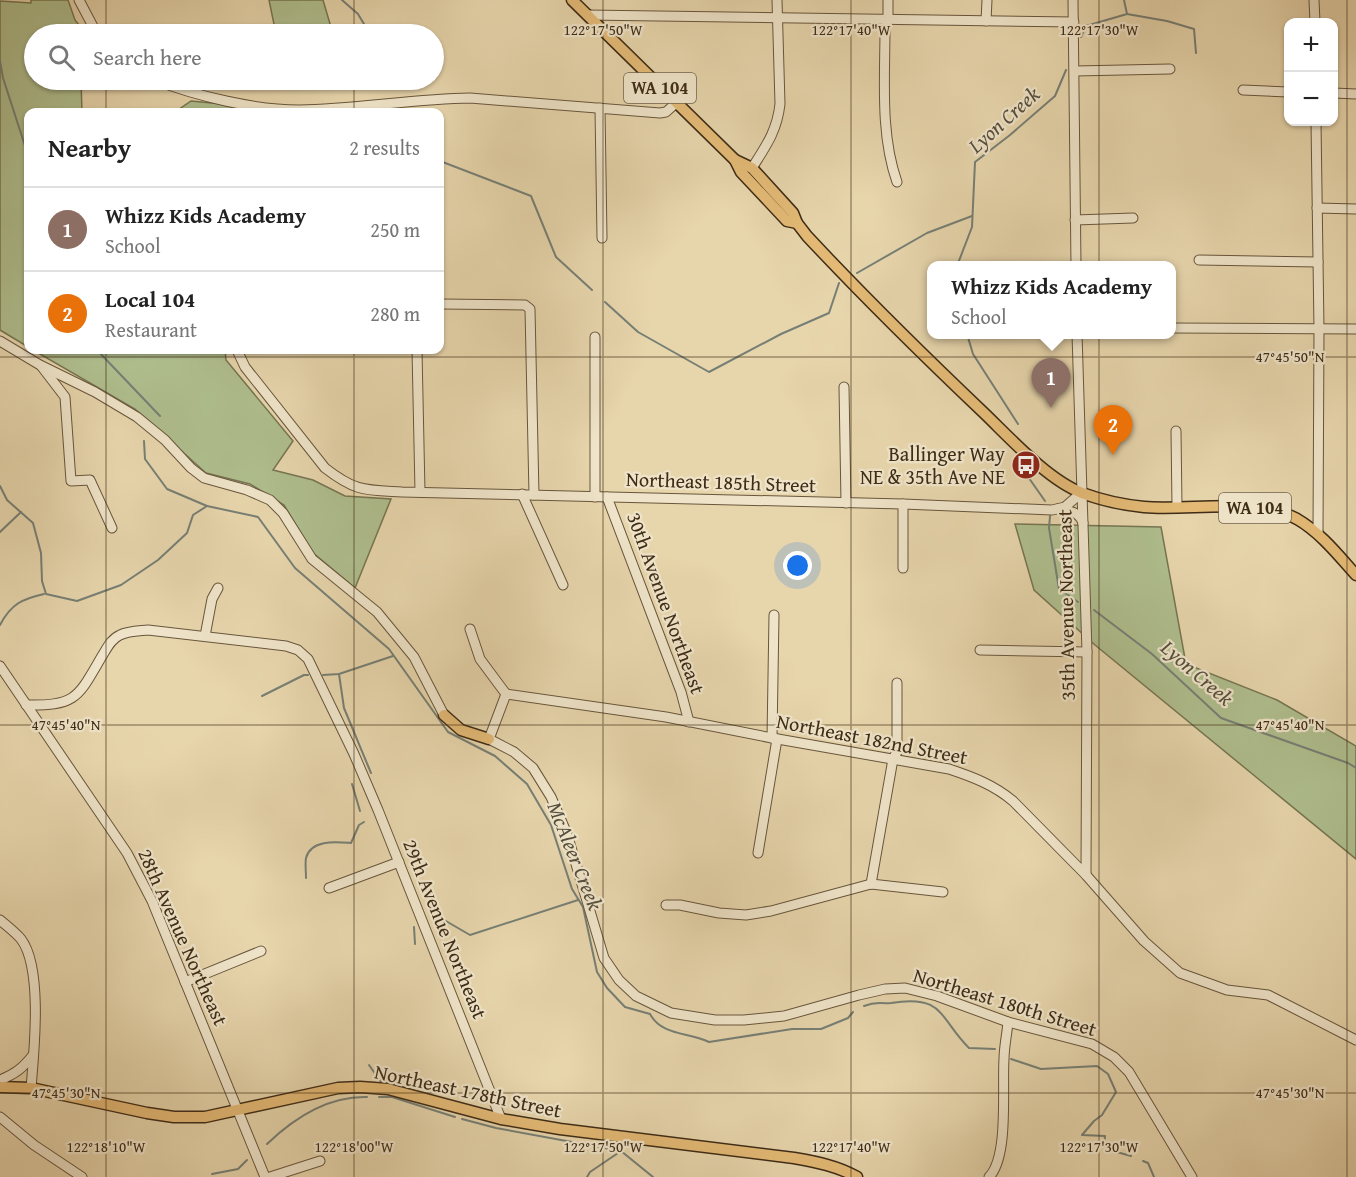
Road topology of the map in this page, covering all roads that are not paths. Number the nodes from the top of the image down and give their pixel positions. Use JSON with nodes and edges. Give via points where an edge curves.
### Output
{"nodes":[{"id":1,"x":79,"y":0,"type":"edge"},
{"id":2,"x":572,"y":0,"type":"edge"},
{"id":3,"x":777,"y":0,"type":"edge"},
{"id":4,"x":888,"y":0,"type":"edge"},
{"id":5,"x":987,"y":0,"type":"edge"},
{"id":6,"x":1073,"y":0,"type":"edge"},
{"id":7,"x":1314,"y":0,"type":"edge"},
{"id":8,"x":587,"y":15,"type":"junction"},
{"id":9,"x":777,"y":18,"type":"junction"},
{"id":10,"x":1315,"y":18,"type":"edge"},
{"id":11,"x":888,"y":19,"type":"junction"},
{"id":12,"x":986,"y":21,"type":"junction"},
{"id":13,"x":1074,"y":22,"type":"junction"},
{"id":14,"x":92,"y":24,"type":"edge"},
{"id":15,"x":1170,"y":69,"type":"dead end"},
{"id":16,"x":1075,"y":71,"type":"junction"},
{"id":17,"x":192,"y":90,"type":"edge"},
{"id":18,"x":1243,"y":90,"type":"dead end"},
{"id":19,"x":1284,"y":92,"type":"edge"},
{"id":20,"x":1338,"y":93,"type":"edge"},
{"id":21,"x":1356,"y":94,"type":"edge"},
{"id":22,"x":236,"y":102,"type":"junction"},
{"id":23,"x":675,"y":103,"type":"junction"},
{"id":24,"x":236,"y":108,"type":"edge"},
{"id":25,"x":266,"y":108,"type":"edge"},
{"id":26,"x":328,"y":108,"type":"edge"},
{"id":27,"x":600,"y":108,"type":"junction"},
{"id":28,"x":1316,"y":126,"type":"edge"},
{"id":29,"x":735,"y":160,"type":"junction"},
{"id":30,"x":752,"y":168,"type":"junction"},
{"id":31,"x":897,"y":182,"type":"dead end"},
{"id":32,"x":1317,"y":208,"type":"junction"},
{"id":33,"x":1356,"y":208,"type":"edge"},
{"id":34,"x":1133,"y":218,"type":"dead end"},
{"id":35,"x":1076,"y":220,"type":"junction"},
{"id":36,"x":796,"y":224,"type":"junction"},
{"id":37,"x":602,"y":237,"type":"dead end"},
{"id":38,"x":1199,"y":260,"type":"dead end"},
{"id":39,"x":1076,"y":261,"type":"edge"},
{"id":40,"x":1318,"y":262,"type":"junction"},
{"id":41,"x":444,"y":304,"type":"edge"},
{"id":42,"x":1176,"y":328,"type":"edge"},
{"id":43,"x":1319,"y":328,"type":"junction"},
{"id":44,"x":1356,"y":328,"type":"edge"},
{"id":45,"x":595,"y":337,"type":"dead end"},
{"id":46,"x":1077,"y":339,"type":"edge"},
{"id":47,"x":0,"y":341,"type":"edge"},
{"id":48,"x":239,"y":354,"type":"edge"},
{"id":49,"x":417,"y":354,"type":"edge"},
{"id":50,"x":40,"y":365,"type":"junction"},
{"id":51,"x":844,"y":387,"type":"dead end"},
{"id":52,"x":1176,"y":431,"type":"dead end"},
{"id":53,"x":420,"y":492,"type":"junction"},
{"id":54,"x":1081,"y":493,"type":"junction"},
{"id":55,"x":522,"y":494,"type":"junction"},
{"id":56,"x":534,"y":495,"type":"junction"},
{"id":57,"x":595,"y":496,"type":"junction"},
{"id":58,"x":607,"y":497,"type":"junction"},
{"id":59,"x":846,"y":503,"type":"junction"},
{"id":60,"x":903,"y":504,"type":"junction"},
{"id":61,"x":1177,"y":507,"type":"junction"},
{"id":62,"x":1058,"y":509,"type":"junction"},
{"id":63,"x":1084,"y":525,"type":"junction"},
{"id":64,"x":112,"y":528,"type":"dead end"},
{"id":65,"x":1318,"y":533,"type":"junction"},
{"id":66,"x":903,"y":568,"type":"dead end"},
{"id":67,"x":1356,"y":575,"type":"edge"},
{"id":68,"x":563,"y":585,"type":"dead end"},
{"id":69,"x":218,"y":588,"type":"dead end"},
{"id":70,"x":774,"y":615,"type":"dead end"},
{"id":71,"x":470,"y":629,"type":"dead end"},
{"id":72,"x":206,"y":636,"type":"junction"},
{"id":73,"x":980,"y":650,"type":"dead end"},
{"id":74,"x":1087,"y":652,"type":"junction"},
{"id":75,"x":0,"y":666,"type":"edge"},
{"id":76,"x":897,"y":683,"type":"dead end"},
{"id":77,"x":506,"y":694,"type":"junction"},
{"id":78,"x":26,"y":705,"type":"junction"},
{"id":79,"x":444,"y":715,"type":"joint"},
{"id":80,"x":689,"y":722,"type":"junction"},
{"id":81,"x":774,"y":739,"type":"junction"},
{"id":82,"x":489,"y":740,"type":"junction"},
{"id":83,"x":893,"y":759,"type":"junction"},
{"id":84,"x":758,"y":853,"type":"dead end"},
{"id":85,"x":399,"y":862,"type":"junction"},
{"id":86,"x":1086,"y":875,"type":"junction"},
{"id":87,"x":871,"y":884,"type":"junction"},
{"id":88,"x":329,"y":888,"type":"dead end"},
{"id":89,"x":943,"y":892,"type":"dead end"},
{"id":90,"x":666,"y":905,"type":"dead end"},
{"id":91,"x":0,"y":920,"type":"edge"},
{"id":92,"x":261,"y":951,"type":"dead end"},
{"id":93,"x":185,"y":982,"type":"junction"},
{"id":94,"x":1008,"y":1022,"type":"junction"},
{"id":95,"x":1356,"y":1040,"type":"edge"},
{"id":96,"x":34,"y":1053,"type":"junction"},
{"id":97,"x":0,"y":1080,"type":"edge"},
{"id":98,"x":0,"y":1087,"type":"edge"},
{"id":99,"x":31,"y":1088,"type":"junction"},
{"id":100,"x":237,"y":1111,"type":"junction"},
{"id":101,"x":0,"y":1117,"type":"edge"},
{"id":102,"x":501,"y":1119,"type":"junction"},
{"id":103,"x":320,"y":1161,"type":"dead end"},
{"id":104,"x":82,"y":1177,"type":"edge"},
{"id":105,"x":265,"y":1177,"type":"edge"},
{"id":106,"x":270,"y":1177,"type":"edge"},
{"id":107,"x":857,"y":1177,"type":"edge"},
{"id":108,"x":989,"y":1177,"type":"edge"},
{"id":109,"x":1192,"y":1177,"type":"edge"}],
"edges":[{"from":1,"to":14,"type":"street"},
{"from":2,"to":8,"type":"main road","number":"WA 104"},
{"from":3,"to":9,"type":"street"},
{"from":4,"to":11,"type":"street"},
{"from":5,"to":12,"type":"street"},
{"from":6,"to":13,"type":"street"},
{"from":7,"to":10,"type":"street"},
{"from":8,"to":9,"type":"street"},
{"from":8,"to":23,"type":"main road","number":"WA 104"},
{"from":9,"to":11,"type":"street"},
{"from":9,"to":30,"type":"street","via":[[778,117],[772,136]]},
{"from":11,"to":12,"type":"street"},
{"from":11,"to":31,"type":"street","via":[[885,110]]},
{"from":12,"to":13,"type":"street"},
{"from":13,"to":16,"type":"street"},
{"from":15,"to":16,"type":"street"},
{"from":16,"to":35,"type":"street"},
{"from":17,"to":22,"type":"street"},
{"from":18,"to":19,"type":"street"},
{"from":20,"to":21,"type":"street"},
{"from":22,"to":24,"type":"street"},
{"from":22,"to":25,"type":"street"},
{"from":23,"to":27,"type":"street","via":[[660,113]]},
{"from":23,"to":29,"type":"main road","number":"WA 104"},
{"from":26,"to":27,"type":"street","via":[[470,98]]},
{"from":27,"to":37,"type":"street"},
{"from":28,"to":32,"type":"street"},
{"from":29,"to":30,"type":"main road","number":"WA 104"},
{"from":29,"to":36,"type":"main road","number":"WA 104","via":[[741,172],[787,221]]},
{"from":30,"to":36,"type":"main road","number":"WA 104","via":[[793,213]]},
{"from":32,"to":33,"type":"street"},
{"from":32,"to":40,"type":"street"},
{"from":34,"to":35,"type":"street"},
{"from":35,"to":39,"type":"street"},
{"from":36,"to":54,"type":"main road","number":"WA 104","via":[[912,345],[1023,451]]},
{"from":38,"to":40,"type":"street"},
{"from":40,"to":43,"type":"street"},
{"from":41,"to":56,"type":"street","via":[[525,305],[530,309]]},
{"from":42,"to":43,"type":"street"},
{"from":43,"to":44,"type":"street"},
{"from":43,"to":65,"type":"street"},
{"from":45,"to":57,"type":"street"},
{"from":46,"to":54,"type":"street","name":"35th Avenue Northeast"},
{"from":47,"to":50,"type":"street"},
{"from":48,"to":53,"type":"street","name":"Northeast 185th Street","via":[[325,468],[341,481],[355,488]]},
{"from":49,"to":53,"type":"street"},
{"from":50,"to":64,"type":"street","via":[[65,397],[71,481],[90,480]]},
{"from":50,"to":79,"type":"street","via":[[136,417],[204,478],[270,501],[283,513],[312,560],[377,612],[414,657]]},
{"from":51,"to":59,"type":"street"},
{"from":52,"to":61,"type":"street"},
{"from":53,"to":55,"type":"street","name":"Northeast 185th Street"},
{"from":54,"to":61,"type":"main road","number":"WA 104","via":[[1144,507]]},
{"from":54,"to":62,"type":"street"},
{"from":54,"to":63,"type":"street","name":"35th Avenue Northeast"},
{"from":55,"to":56,"type":"street","name":"Northeast 185th Street"},
{"from":55,"to":68,"type":"street"},
{"from":56,"to":57,"type":"street","name":"Northeast 185th Street"},
{"from":57,"to":58,"type":"street","name":"Northeast 185th Street"},
{"from":58,"to":59,"type":"street","name":"Northeast 185th Street"},
{"from":58,"to":80,"type":"street","name":"30th Avenue Northeast"},
{"from":59,"to":60,"type":"street","name":"Northeast 185th Street"},
{"from":60,"to":62,"type":"street","name":"Northeast 185th Street"},
{"from":60,"to":66,"type":"street"},
{"from":61,"to":65,"type":"main road","number":"WA 104","via":[[1276,511]]},
{"from":62,"to":63,"type":"street","via":[[1074,512]]},
{"from":63,"to":74,"type":"street","name":"35th Avenue Northeast"},
{"from":65,"to":67,"type":"main road","number":"WA 104"},
{"from":69,"to":72,"type":"street","via":[[212,599]]},
{"from":70,"to":81,"type":"street"},
{"from":71,"to":77,"type":"street","via":[[480,659]]},
{"from":72,"to":78,"type":"street","name":"29th Avenue Northeast","via":[[148,630],[120,635],[110,642],[82,691],[73,699],[51,705]]},
{"from":72,"to":85,"type":"street","name":"29th Avenue Northeast","via":[[286,646],[308,659],[354,754]]},
{"from":73,"to":74,"type":"street"},
{"from":74,"to":86,"type":"street","name":"35th Avenue Northeast"},
{"from":75,"to":78,"type":"street","name":"28th Avenue Northeast"},
{"from":76,"to":83,"type":"street","via":[[897,752]]},
{"from":77,"to":80,"type":"street","name":"Northeast 182nd Street"},
{"from":77,"to":82,"type":"street"},
{"from":78,"to":93,"type":"street","name":"28th Avenue Northeast","via":[[127,853],[152,901]]},
{"from":79,"to":82,"type":"main road","via":[[461,730]]},
{"from":80,"to":81,"type":"street","name":"Northeast 182nd Street"},
{"from":81,"to":83,"type":"street","name":"Northeast 182nd Street"},
{"from":81,"to":84,"type":"street"},
{"from":82,"to":94,"type":"street","name":"Northeast 180th Street","via":[[514,752],[533,768],[551,797],[567,834],[604,958],[636,996],[670,1013],[744,1020],[784,1016],[859,995],[905,988]]},
{"from":83,"to":86,"type":"street","name":"Northeast 182nd Street","via":[[949,769],[1000,790]]},
{"from":83,"to":87,"type":"street"},
{"from":85,"to":88,"type":"street"},
{"from":85,"to":102,"type":"street","name":"29th Avenue Northeast"},
{"from":86,"to":95,"type":"street","name":"Northeast 182nd Street","via":[[1144,941],[1180,973],[1227,990],[1268,995]]},
{"from":87,"to":89,"type":"street"},
{"from":87,"to":90,"type":"street","via":[[746,915]]},
{"from":91,"to":96,"type":"street","via":[[22,940],[29,956],[36,1019]]},
{"from":92,"to":93,"type":"street"},
{"from":93,"to":100,"type":"street","name":"28th Avenue Northeast"},
{"from":94,"to":108,"type":"street","via":[[1001,1150]]},
{"from":94,"to":109,"type":"street","name":"Northeast 180th Street","via":[[1092,1044],[1114,1058],[1129,1072]]},
{"from":96,"to":97,"type":"street","via":[[14,1075]]},
{"from":96,"to":99,"type":"street"},
{"from":98,"to":99,"type":"main road","name":"Northeast 178th Street"},
{"from":99,"to":100,"type":"main road","name":"Northeast 178th Street","via":[[174,1117]]},
{"from":100,"to":102,"type":"main road","name":"Northeast 178th Street","via":[[338,1088],[360,1087],[410,1093]]},
{"from":100,"to":105,"type":"street","name":"28th Avenue Northeast"},
{"from":101,"to":104,"type":"street"},
{"from":102,"to":107,"type":"main road","name":"Northeast 178th Street","via":[[813,1161]]},
{"from":103,"to":106,"type":"street"}]}
